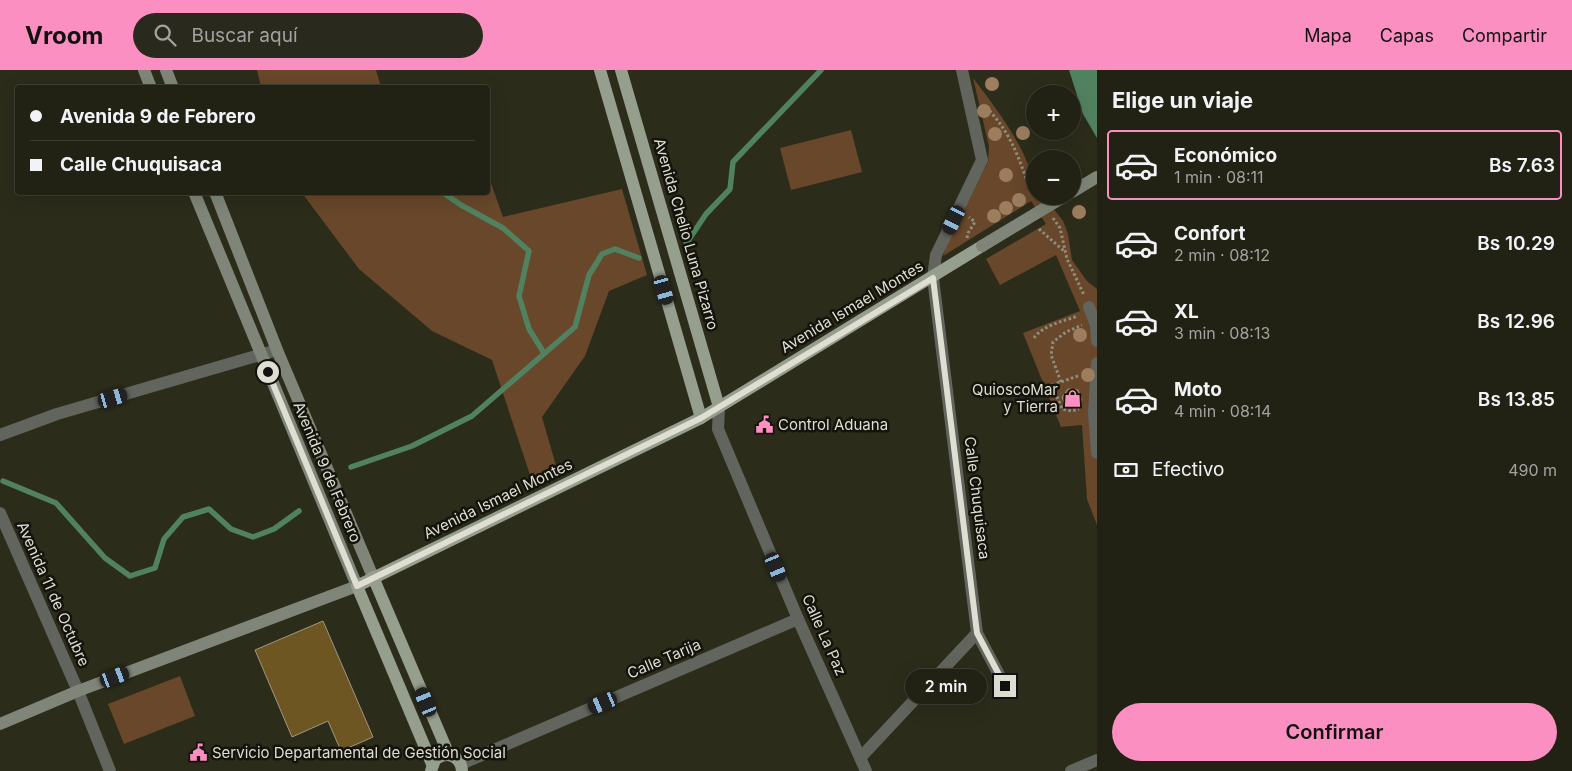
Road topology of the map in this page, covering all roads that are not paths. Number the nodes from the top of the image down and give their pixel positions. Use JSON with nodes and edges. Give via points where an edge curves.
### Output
{"nodes":[{"id":1,"x":144,"y":70,"type":"edge"},
{"id":2,"x":166,"y":70,"type":"edge"},
{"id":3,"x":600,"y":70,"type":"edge"},
{"id":4,"x":621,"y":70,"type":"edge"},
{"id":5,"x":962,"y":70,"type":"edge"},
{"id":6,"x":150,"y":85,"type":"edge"},
{"id":7,"x":172,"y":85,"type":"edge"},
{"id":8,"x":1097,"y":177,"type":"edge"},
{"id":9,"x":1081,"y":187,"type":"edge"},
{"id":10,"x":195,"y":195,"type":"edge"},
{"id":11,"x":216,"y":195,"type":"edge"},
{"id":12,"x":1050,"y":205,"type":"edge"},
{"id":13,"x":982,"y":246,"type":"joint"},
{"id":14,"x":933,"y":278,"type":"junction"},
{"id":15,"x":1092,"y":313,"type":"road end"},
{"id":16,"x":1097,"y":341,"type":"edge"},
{"id":17,"x":277,"y":350,"type":"junction"},
{"id":18,"x":260,"y":354,"type":"junction"},
{"id":19,"x":1097,"y":363,"type":"edge"},
{"id":20,"x":719,"y":407,"type":"junction"},
{"id":21,"x":701,"y":418,"type":"junction"},
{"id":22,"x":718,"y":429,"type":"junction"},
{"id":23,"x":0,"y":435,"type":"edge"},
{"id":24,"x":1097,"y":453,"type":"edge"},
{"id":25,"x":0,"y":513,"type":"edge"},
{"id":26,"x":374,"y":577,"type":"junction"},
{"id":27,"x":357,"y":586,"type":"junction"},
{"id":28,"x":798,"y":619,"type":"junction"},
{"id":29,"x":977,"y":633,"type":"junction"},
{"id":30,"x":1005,"y":686,"type":"dead end"},
{"id":31,"x":78,"y":691,"type":"junction"},
{"id":32,"x":0,"y":724,"type":"edge"},
{"id":33,"x":448,"y":755,"type":"junction"},
{"id":34,"x":861,"y":757,"type":"junction"},
{"id":35,"x":1097,"y":760,"type":"edge"},
{"id":36,"x":461,"y":767,"type":"edge"},
{"id":37,"x":432,"y":768,"type":"edge"},
{"id":38,"x":110,"y":771,"type":"edge"},
{"id":39,"x":866,"y":771,"type":"edge"},
{"id":40,"x":1072,"y":771,"type":"edge"}],
"edges":[{"from":1,"to":6,"type":"street"},
{"from":2,"to":7,"type":"street"},
{"from":3,"to":21,"type":"main road"},
{"from":4,"to":20,"type":"main road","name":"Avenida Chelio Luna Pizarro"},
{"from":5,"to":14,"type":"street","name":"Calle Chuquisaca","via":[[982,160],[936,255]]},
{"from":8,"to":9,"type":"street"},
{"from":10,"to":18,"type":"street","name":"Avenida 9 de Febrero"},
{"from":11,"to":17,"type":"street","name":"Avenida 9 de Febrero"},
{"from":12,"to":13,"type":"street","bridge":true},
{"from":13,"to":14,"type":"main road","name":"Avenida Ismael Montes"},
{"from":14,"to":20,"type":"main road","name":"Avenida Ismael Montes"},
{"from":14,"to":29,"type":"street","name":"Calle Chuquisaca"},
{"from":15,"to":16,"type":"street"},
{"from":17,"to":18,"type":"street"},
{"from":17,"to":26,"type":"street","name":"Avenida 9 de Febrero"},
{"from":18,"to":23,"type":"street","via":[[57,414]]},
{"from":18,"to":27,"type":"street","name":"Avenida 9 de Febrero"},
{"from":19,"to":24,"type":"street","via":[[1094,413]]},
{"from":20,"to":21,"type":"main road","name":"Avenida Ismael Montes"},
{"from":20,"to":22,"type":"street","name":"Calle La Paz"},
{"from":21,"to":22,"type":"street"},
{"from":21,"to":26,"type":"main road","name":"Avenida Ismael Montes"},
{"from":22,"to":28,"type":"street","name":"Calle La Paz"},
{"from":25,"to":31,"type":"street","name":"Avenida 11 de Octubre"},
{"from":26,"to":27,"type":"main road","name":"Avenida Ismael Montes"},
{"from":26,"to":33,"type":"main road","name":"Avenida 9 de Febrero"},
{"from":27,"to":31,"type":"street","name":"Avenida Ismael Montes"},
{"from":27,"to":37,"type":"main road","name":"Avenida 9 de Febrero"},
{"from":28,"to":34,"type":"street","name":"Calle La Paz"},
{"from":28,"to":36,"type":"street","name":"Calle Tarija"},
{"from":29,"to":30,"type":"street","name":"Calle Chuquisaca"},
{"from":29,"to":34,"type":"street"},
{"from":31,"to":32,"type":"street","name":"Avenida Ismael Montes"},
{"from":31,"to":38,"type":"street","name":"Avenida 11 de Octubre"},
{"from":33,"to":36,"type":"main road","via":[[454,756]]},
{"from":33,"to":37,"type":"main road","via":[[438,757]]},
{"from":34,"to":39,"type":"street","name":"Calle La Paz"},
{"from":35,"to":40,"type":"street"}]}
